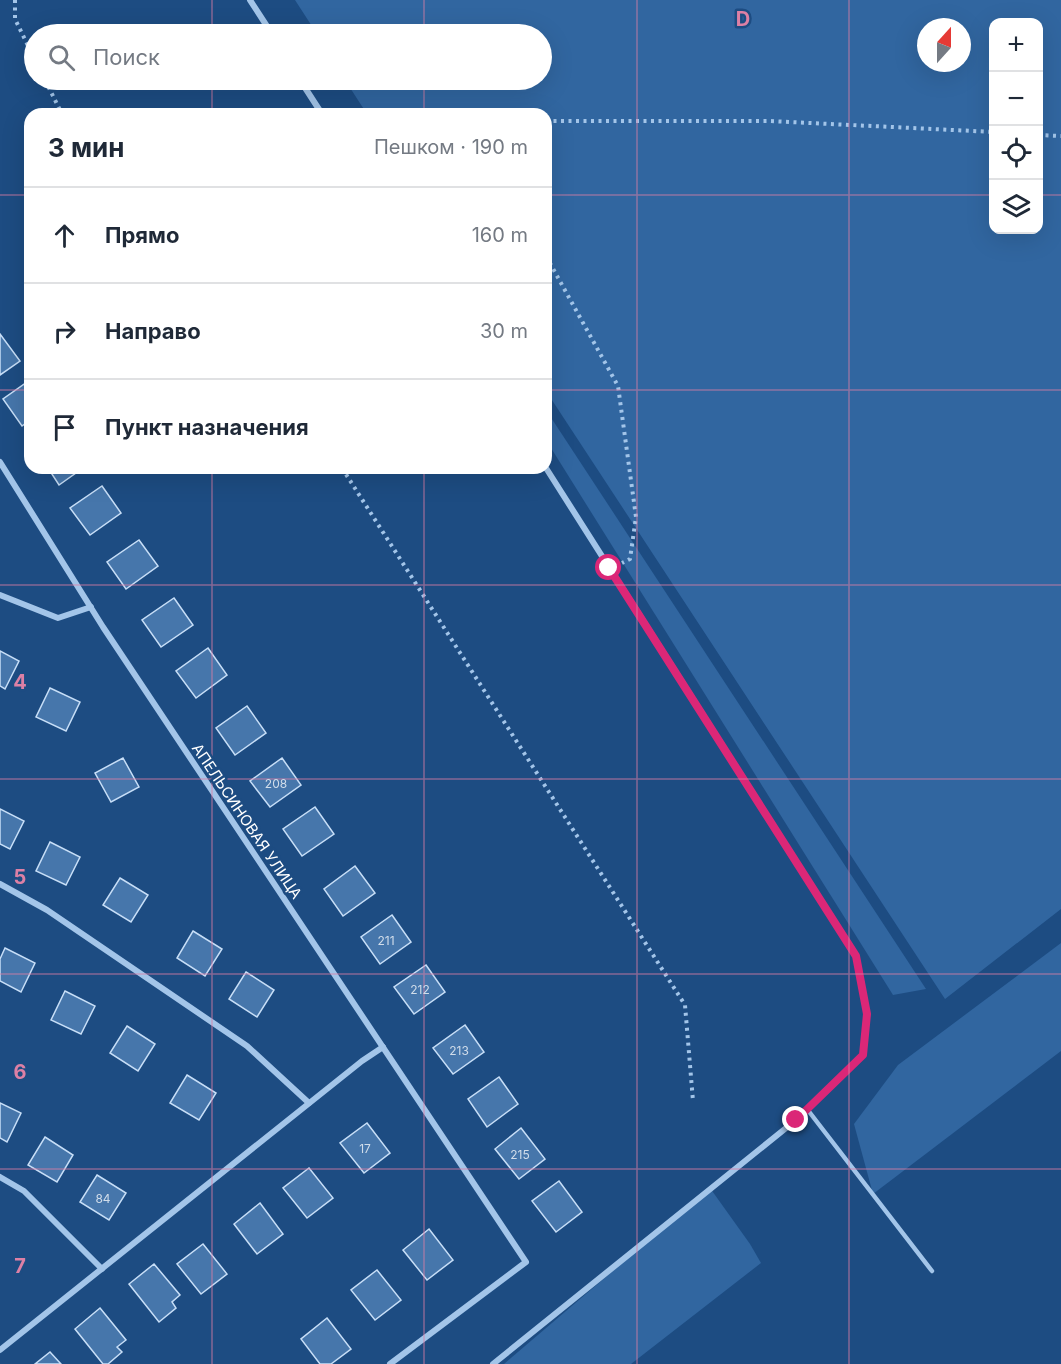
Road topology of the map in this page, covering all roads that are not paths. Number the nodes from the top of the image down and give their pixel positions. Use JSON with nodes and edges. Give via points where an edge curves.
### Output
{"nodes":[{"id":1,"x":250,"y":0,"type":"edge"},
{"id":2,"x":266,"y":24,"type":"edge"},
{"id":3,"x":306,"y":90,"type":"edge"},
{"id":4,"x":318,"y":108,"type":"edge"},
{"id":5,"x":0,"y":462,"type":"edge"},
{"id":6,"x":550,"y":474,"type":"edge"},
{"id":7,"x":0,"y":595,"type":"edge"},
{"id":8,"x":91,"y":607,"type":"junction"},
{"id":9,"x":0,"y":884,"type":"edge"},
{"id":10,"x":383,"y":1047,"type":"junction"},
{"id":11,"x":309,"y":1103,"type":"junction"},
{"id":12,"x":807,"y":1109,"type":"junction"},
{"id":13,"x":0,"y":1177,"type":"edge"},
{"id":14,"x":102,"y":1269,"type":"junction"},
{"id":15,"x":932,"y":1271,"type":"dead end"},
{"id":16,"x":0,"y":1350,"type":"edge"},
{"id":17,"x":390,"y":1364,"type":"edge"},
{"id":18,"x":493,"y":1364,"type":"edge"}],
"edges":[{"from":1,"to":2,"type":"street"},
{"from":3,"to":4,"type":"street"},
{"from":5,"to":8,"type":"street","name":"АПЕЛЬСИНОВАЯ УЛИЦА"},
{"from":6,"to":12,"type":"street","via":[[856,956],[867,1014],[863,1055]]},
{"from":7,"to":8,"type":"street","via":[[58,618]]},
{"from":8,"to":10,"type":"street","name":"АПЕЛЬСИНОВАЯ УЛИЦА"},
{"from":9,"to":11,"type":"street","via":[[47,910],[247,1046]]},
{"from":10,"to":11,"type":"street"},
{"from":10,"to":17,"type":"street","name":"АПЕЛЬСИНОВАЯ УЛИЦА","via":[[526,1262]]},
{"from":11,"to":14,"type":"street"},
{"from":12,"to":15,"type":"lane"},
{"from":12,"to":18,"type":"street"},
{"from":13,"to":14,"type":"street","via":[[24,1191]]},
{"from":14,"to":16,"type":"street"}]}
